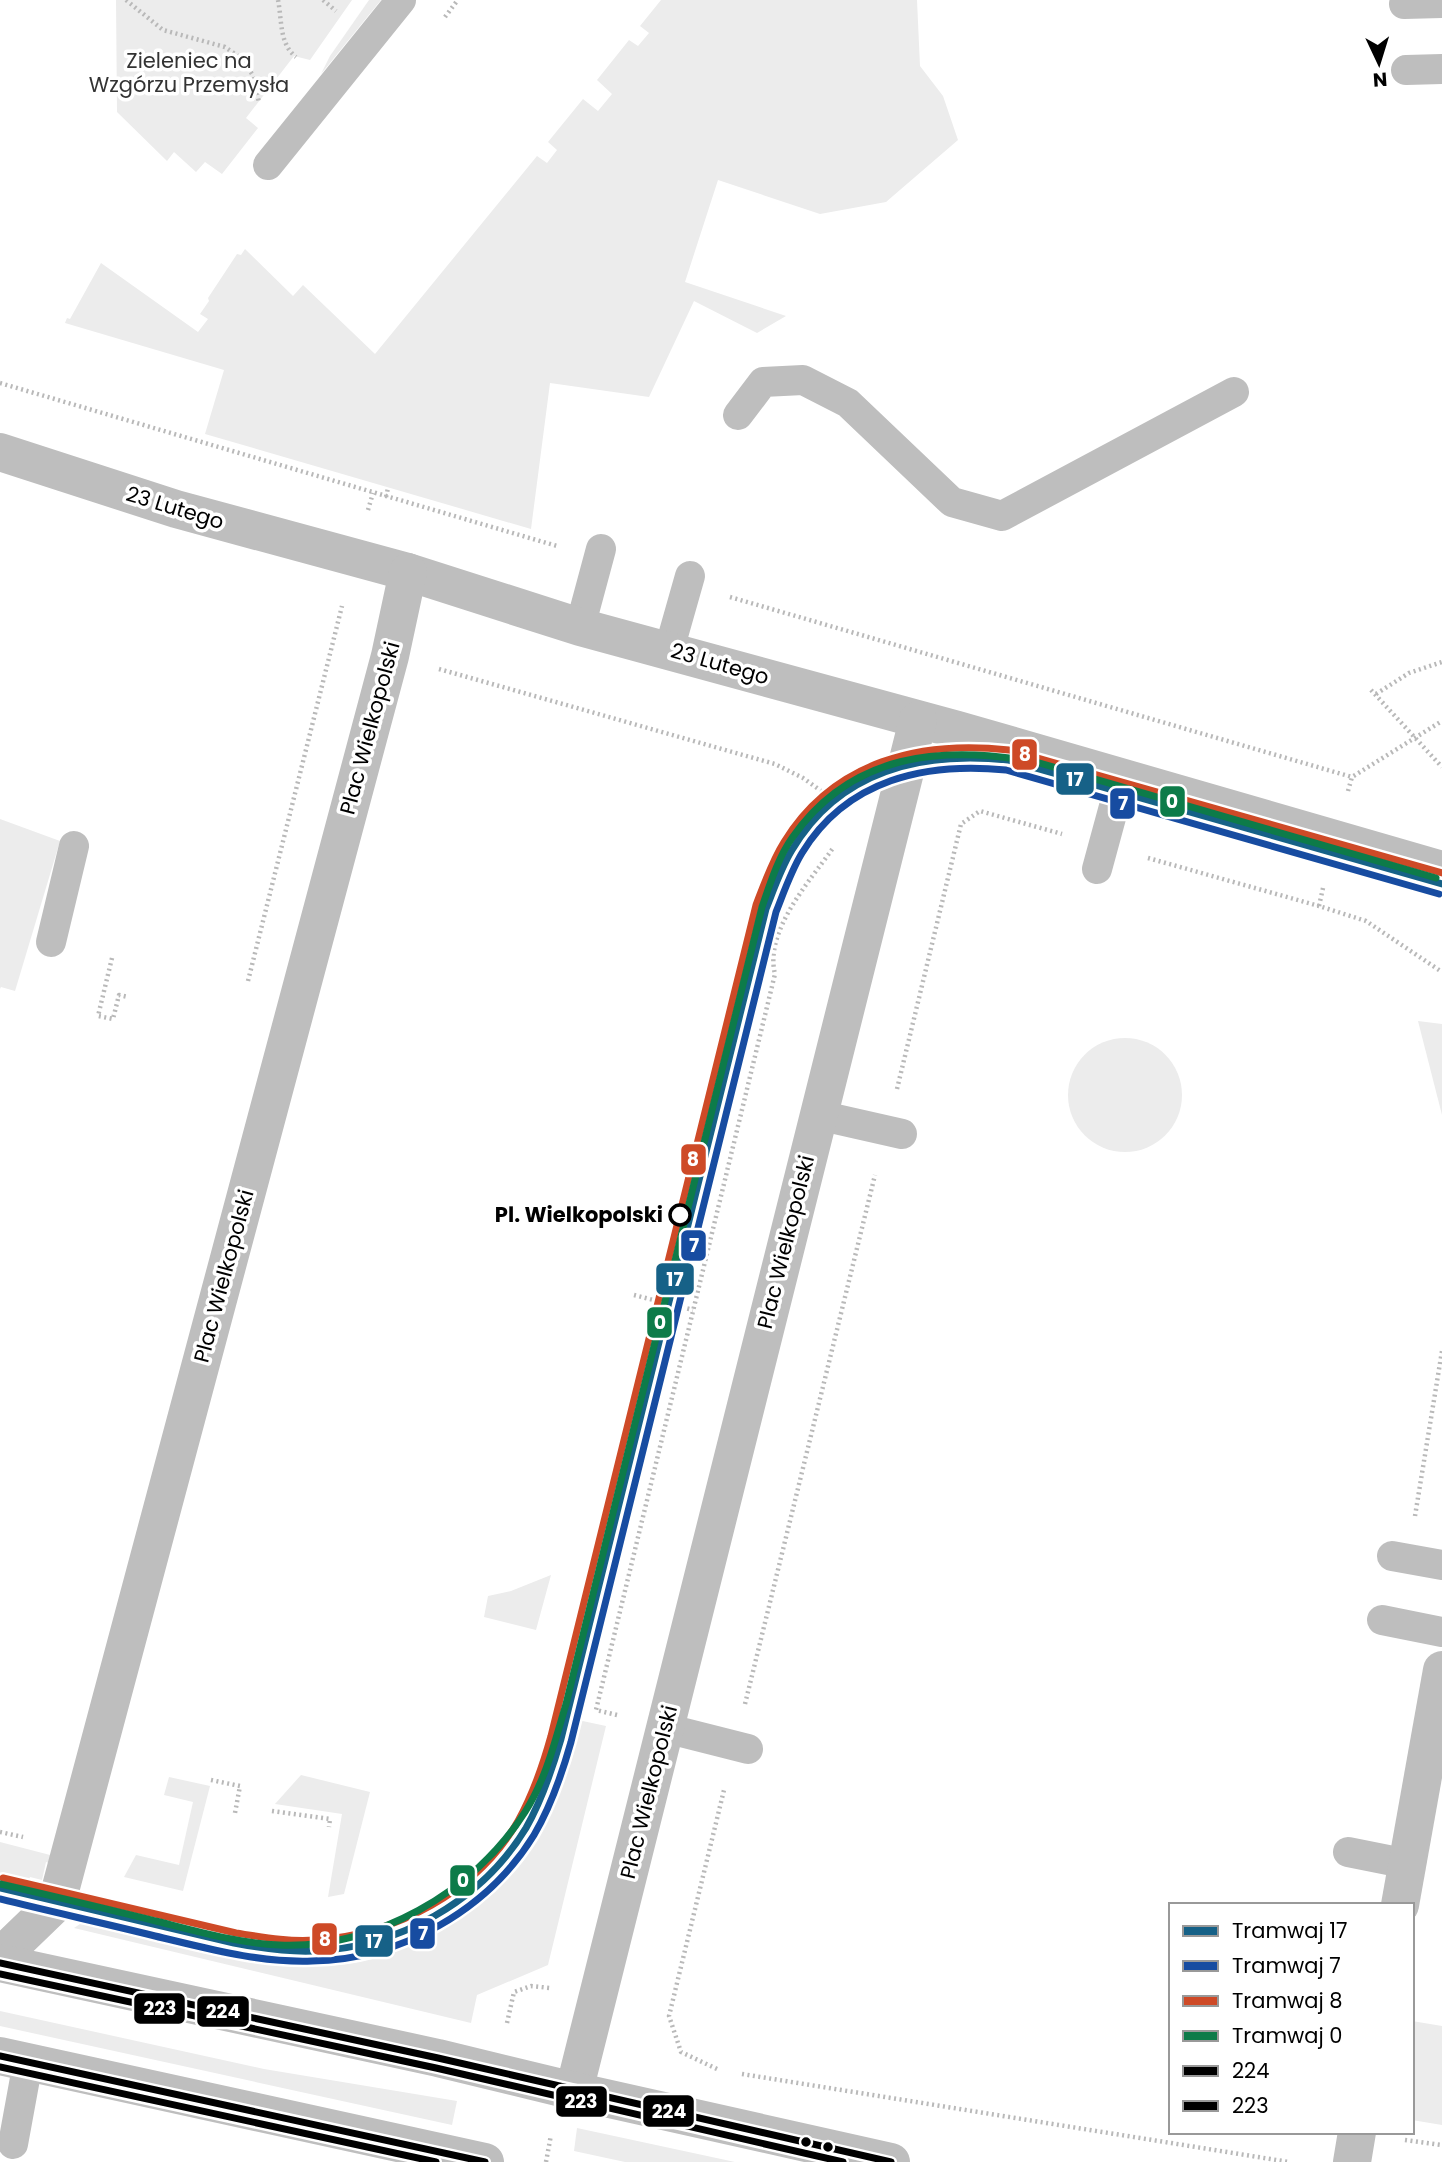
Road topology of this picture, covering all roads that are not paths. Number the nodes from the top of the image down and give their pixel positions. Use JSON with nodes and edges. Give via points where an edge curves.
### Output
{"nodes":[{"id":1,"x":401,"y":0,"type":"edge"},
{"id":2,"x":1404,"y":4,"type":"dead end"},
{"id":3,"x":1442,"y":4,"type":"edge"},
{"id":4,"x":1442,"y":69,"type":"edge"},
{"id":5,"x":1406,"y":70,"type":"dead end"},
{"id":6,"x":268,"y":165,"type":"dead end"},
{"id":7,"x":1234,"y":392,"type":"dead end"},
{"id":8,"x":738,"y":415,"type":"dead end"},
{"id":9,"x":0,"y":452,"type":"edge"},
{"id":10,"x":599,"y":554,"type":"road end"},
{"id":11,"x":408,"y":572,"type":"junction"},
{"id":12,"x":689,"y":580,"type":"road end"},
{"id":13,"x":580,"y":626,"type":"junction"},
{"id":14,"x":669,"y":650,"type":"junction"},
{"id":15,"x":918,"y":720,"type":"junction"},
{"id":16,"x":1122,"y":777,"type":"junction"},
{"id":17,"x":74,"y":846,"type":"dead end"},
{"id":18,"x":1100,"y":857,"type":"road end"},
{"id":19,"x":1442,"y":870,"type":"edge"},
{"id":20,"x":51,"y":942,"type":"dead end"},
{"id":21,"x":818,"y":1115,"type":"junction"},
{"id":22,"x":894,"y":1132,"type":"road end"},
{"id":23,"x":1392,"y":1556,"type":"dead end"},
{"id":24,"x":1442,"y":1565,"type":"edge"},
{"id":25,"x":1382,"y":1620,"type":"dead end"},
{"id":26,"x":1442,"y":1632,"type":"edge"},
{"id":27,"x":1442,"y":1670,"type":"edge"},
{"id":28,"x":665,"y":1728,"type":"junction"},
{"id":29,"x":741,"y":1747,"type":"road end"},
{"id":30,"x":1348,"y":1852,"type":"dead end"},
{"id":31,"x":1408,"y":1864,"type":"junction"},
{"id":32,"x":1400,"y":1903,"type":"edge"},
{"id":33,"x":0,"y":1958,"type":"edge"},
{"id":34,"x":0,"y":1964,"type":"edge"},
{"id":35,"x":14,"y":2059,"type":"edge"},
{"id":36,"x":574,"y":2091,"type":"junction"},
{"id":37,"x":1357,"y":2134,"type":"edge"},
{"id":38,"x":13,"y":2144,"type":"dead end"},
{"id":39,"x":485,"y":2162,"type":"edge"},
{"id":40,"x":891,"y":2162,"type":"edge"},
{"id":41,"x":1352,"y":2162,"type":"edge"}],
"edges":[{"from":1,"to":6,"type":"lane"},
{"from":2,"to":3,"type":"lane"},
{"from":4,"to":5,"type":"lane"},
{"from":7,"to":8,"type":"lane","via":[[1002,516],[952,502],[848,403],[803,380],[763,382]]},
{"from":9,"to":11,"type":"street","name":"23 Lutego","via":[[176,509]]},
{"from":10,"to":13,"type":"lane"},
{"from":11,"to":13,"type":"street","name":"23 Lutego"},
{"from":11,"to":33,"type":"street","name":"Plac Wielkopolski","via":[[390,656],[61,1890],[57,1902]]},
{"from":12,"to":14,"type":"lane"},
{"from":13,"to":14,"type":"street","name":"23 Lutego"},
{"from":14,"to":15,"type":"street","name":"23 Lutego"},
{"from":15,"to":16,"type":"street","name":"23 Lutego"},
{"from":15,"to":21,"type":"street","name":"Plac Wielkopolski"},
{"from":16,"to":18,"type":"lane"},
{"from":16,"to":19,"type":"street","name":"23 Lutego"},
{"from":17,"to":20,"type":"lane"},
{"from":21,"to":22,"type":"lane"},
{"from":21,"to":28,"type":"street","name":"Plac Wielkopolski"},
{"from":23,"to":24,"type":"lane"},
{"from":25,"to":26,"type":"lane"},
{"from":27,"to":31,"type":"street"},
{"from":28,"to":29,"type":"lane"},
{"from":28,"to":36,"type":"street","name":"Plac Wielkopolski"},
{"from":30,"to":31,"type":"lane"},
{"from":31,"to":32,"type":"street"},
{"from":34,"to":36,"type":"street"},
{"from":35,"to":38,"type":"lane"},
{"from":35,"to":39,"type":"street"},
{"from":36,"to":40,"type":"street"},
{"from":37,"to":41,"type":"street"}]}
